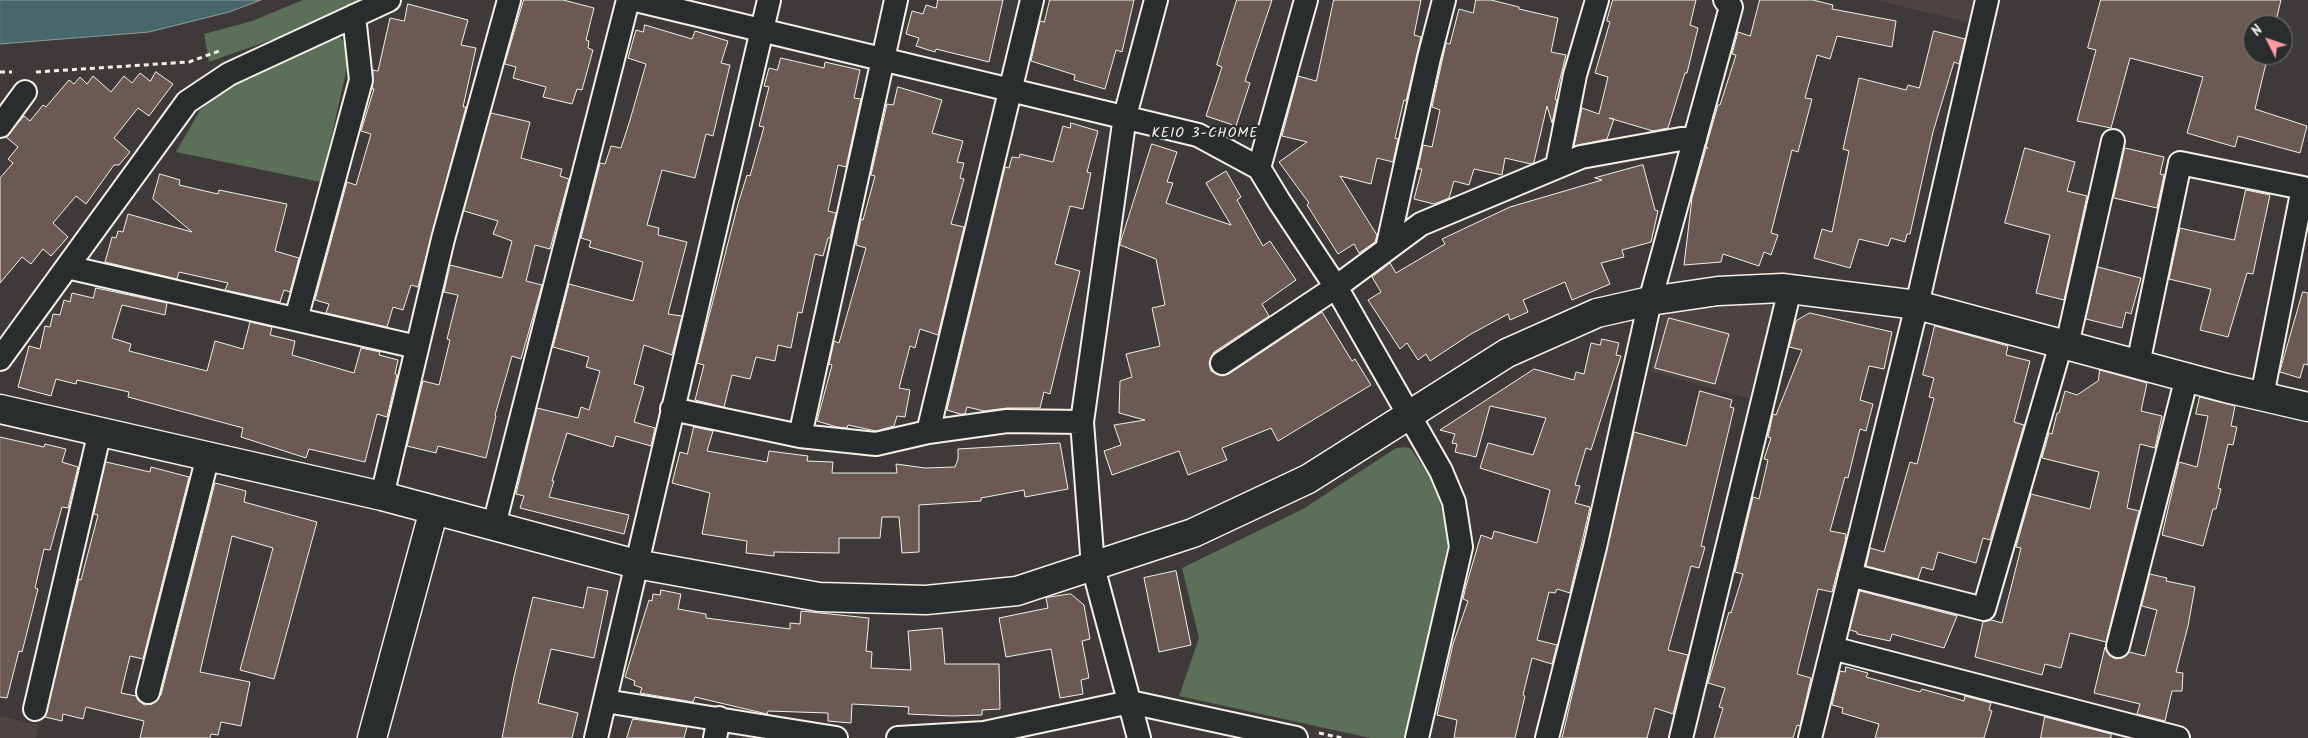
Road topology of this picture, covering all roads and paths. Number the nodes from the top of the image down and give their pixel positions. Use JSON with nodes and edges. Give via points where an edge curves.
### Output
{"nodes":[{"id":1,"x":389,"y":0,"type":"edge"},
{"id":2,"x":509,"y":0,"type":"edge"},
{"id":3,"x":628,"y":0,"type":"edge"},
{"id":4,"x":636,"y":0,"type":"edge"},
{"id":5,"x":769,"y":0,"type":"edge"},
{"id":6,"x":896,"y":0,"type":"edge"},
{"id":7,"x":1032,"y":0,"type":"edge"},
{"id":8,"x":1156,"y":0,"type":"edge"},
{"id":9,"x":1306,"y":0,"type":"edge"},
{"id":10,"x":1444,"y":0,"type":"edge"},
{"id":11,"x":1597,"y":0,"type":"edge"},
{"id":12,"x":1725,"y":0,"type":"edge"},
{"id":13,"x":1987,"y":0,"type":"edge"},
{"id":14,"x":354,"y":16,"type":"junction"},
{"id":15,"x":763,"y":31,"type":"junction"},
{"id":16,"x":225,"y":49,"type":"dead end"},
{"id":17,"x":882,"y":59,"type":"junction"},
{"id":18,"x":0,"y":72,"type":"edge"},
{"id":19,"x":35,"y":72,"type":"dead end"},
{"id":20,"x":21,"y":82,"type":"joint"},
{"id":21,"x":1009,"y":89,"type":"junction"},
{"id":22,"x":1125,"y":116,"type":"junction"},
{"id":23,"x":0,"y":126,"type":"edge"},
{"id":24,"x":1695,"y":139,"type":"junction"},
{"id":25,"x":2113,"y":141,"type":"dead end"},
{"id":26,"x":1557,"y":166,"type":"junction"},
{"id":27,"x":1259,"y":168,"type":"junction"},
{"id":28,"x":1387,"y":250,"type":"junction"},
{"id":29,"x":67,"y":267,"type":"junction"},
{"id":30,"x":1336,"y":287,"type":"junction"},
{"id":31,"x":1790,"y":289,"type":"junction"},
{"id":32,"x":1650,"y":301,"type":"junction"},
{"id":33,"x":1917,"y":305,"type":"junction"},
{"id":34,"x":296,"y":319,"type":"junction"},
{"id":35,"x":2064,"y":344,"type":"junction"},
{"id":36,"x":417,"y":347,"type":"junction"},
{"id":37,"x":0,"y":359,"type":"edge"},
{"id":38,"x":1222,"y":363,"type":"dead end"},
{"id":39,"x":2138,"y":364,"type":"junction"},
{"id":40,"x":2187,"y":377,"type":"junction"},
{"id":41,"x":2262,"y":396,"type":"junction"},
{"id":42,"x":2308,"y":407,"type":"edge"},
{"id":43,"x":0,"y":409,"type":"edge"},
{"id":44,"x":672,"y":409,"type":"junction"},
{"id":45,"x":1410,"y":416,"type":"junction"},
{"id":46,"x":1082,"y":422,"type":"junction"},
{"id":47,"x":100,"y":432,"type":"junction"},
{"id":48,"x":928,"y":432,"type":"junction"},
{"id":49,"x":800,"y":436,"type":"junction"},
{"id":50,"x":208,"y":456,"type":"junction"},
{"id":51,"x":382,"y":496,"type":"junction"},
{"id":52,"x":434,"y":510,"type":"junction"},
{"id":53,"x":494,"y":525,"type":"junction"},
{"id":54,"x":636,"y":564,"type":"junction"},
{"id":55,"x":1093,"y":567,"type":"junction"},
{"id":56,"x":1850,"y":575,"type":"junction"},
{"id":57,"x":2118,"y":646,"type":"dead end"},
{"id":58,"x":1832,"y":648,"type":"junction"},
{"id":59,"x":148,"y":692,"type":"dead end"},
{"id":60,"x":605,"y":701,"type":"junction"},
{"id":61,"x":1130,"y":702,"type":"junction"},
{"id":62,"x":35,"y":709,"type":"dead end"},
{"id":63,"x":717,"y":728,"type":"edge"},
{"id":64,"x":983,"y":735,"type":"edge"},
{"id":65,"x":1301,"y":736,"type":"edge"},
{"id":66,"x":372,"y":738,"type":"edge"},
{"id":67,"x":596,"y":738,"type":"edge"},
{"id":68,"x":836,"y":738,"type":"edge"},
{"id":69,"x":898,"y":738,"type":"edge"},
{"id":70,"x":1139,"y":738,"type":"edge"},
{"id":71,"x":1342,"y":738,"type":"edge"},
{"id":72,"x":1417,"y":738,"type":"edge"},
{"id":73,"x":1547,"y":738,"type":"edge"},
{"id":74,"x":1681,"y":738,"type":"edge"},
{"id":75,"x":1810,"y":738,"type":"edge"},
{"id":76,"x":2178,"y":738,"type":"edge"}],
"edges":[{"from":1,"to":14,"type":"street"},
{"from":2,"to":36,"type":"street","via":[[443,239]]},
{"from":3,"to":53,"type":"street"},
{"from":4,"to":15,"type":"street"},
{"from":5,"to":15,"type":"street"},
{"from":6,"to":17,"type":"street"},
{"from":7,"to":21,"type":"street"},
{"from":8,"to":22,"type":"street"},
{"from":9,"to":27,"type":"street"},
{"from":10,"to":28,"type":"street"},
{"from":11,"to":26,"type":"street","via":[[1575,75]]},
{"from":12,"to":24,"type":"street","via":[[1731,8]]},
{"from":13,"to":33,"type":"street"},
{"from":14,"to":29,"type":"street","via":[[229,74],[187,102]]},
{"from":14,"to":34,"type":"street","via":[[361,80]]},
{"from":15,"to":17,"type":"street"},
{"from":15,"to":44,"type":"street"},
{"from":16,"to":19,"type":"path","via":[[189,62]]},
{"from":17,"to":21,"type":"street"},
{"from":17,"to":49,"type":"street"},
{"from":18,"to":20,"type":"path"},
{"from":20,"to":23,"type":"street"},
{"from":21,"to":22,"type":"street"},
{"from":21,"to":48,"type":"street"},
{"from":22,"to":27,"type":"street","via":[[1198,135]]},
{"from":22,"to":46,"type":"street"},
{"from":24,"to":26,"type":"street","via":[[1580,158]]},
{"from":24,"to":32,"type":"street"},
{"from":25,"to":35,"type":"street"},
{"from":26,"to":28,"type":"street","via":[[1421,224]]},
{"from":27,"to":30,"type":"street"},
{"from":28,"to":30,"type":"street"},
{"from":29,"to":34,"type":"street"},
{"from":29,"to":37,"type":"street"},
{"from":30,"to":38,"type":"street"},
{"from":30,"to":45,"type":"street"},
{"from":31,"to":32,"type":"street","via":[[1718,291]]},
{"from":31,"to":33,"type":"street"},
{"from":31,"to":74,"type":"street"},
{"from":32,"to":45,"type":"street","via":[[1597,313],[1507,353]]},
{"from":32,"to":73,"type":"street","via":[[1595,547]]},
{"from":33,"to":35,"type":"street"},
{"from":33,"to":56,"type":"street"},
{"from":34,"to":36,"type":"street"},
{"from":35,"to":39,"type":"street"},
{"from":35,"to":56,"type":"street","via":[[1984,609]]},
{"from":36,"to":51,"type":"street"},
{"from":39,"to":40,"type":"street"},
{"from":39,"to":41,"type":"street","via":[[2180,163],[2303,188]]},
{"from":40,"to":41,"type":"street"},
{"from":40,"to":57,"type":"street"},
{"from":41,"to":42,"type":"street"},
{"from":43,"to":47,"type":"street"},
{"from":44,"to":49,"type":"street"},
{"from":44,"to":54,"type":"street"},
{"from":45,"to":55,"type":"street","via":[[1308,479],[1193,533]]},
{"from":45,"to":72,"type":"street","via":[[1441,471],[1454,502],[1461,547]]},
{"from":46,"to":48,"type":"street","via":[[1007,421]]},
{"from":46,"to":55,"type":"street"},
{"from":47,"to":50,"type":"street"},
{"from":47,"to":62,"type":"street"},
{"from":48,"to":49,"type":"street","via":[[876,444]]},
{"from":50,"to":51,"type":"street"},
{"from":50,"to":59,"type":"street"},
{"from":51,"to":52,"type":"street"},
{"from":52,"to":53,"type":"street"},
{"from":52,"to":66,"type":"street"},
{"from":53,"to":54,"type":"street"},
{"from":54,"to":55,"type":"street","via":[[819,596],[926,600],[1017,591]]},
{"from":54,"to":60,"type":"street"},
{"from":55,"to":61,"type":"street"},
{"from":56,"to":58,"type":"street"},
{"from":58,"to":75,"type":"street"},
{"from":58,"to":76,"type":"street"},
{"from":60,"to":63,"type":"street"},
{"from":60,"to":67,"type":"street"},
{"from":61,"to":64,"type":"street"},
{"from":61,"to":65,"type":"street"},
{"from":61,"to":70,"type":"street"},
{"from":63,"to":68,"type":"street"},
{"from":64,"to":69,"type":"street"},
{"from":65,"to":71,"type":"path"}]}
